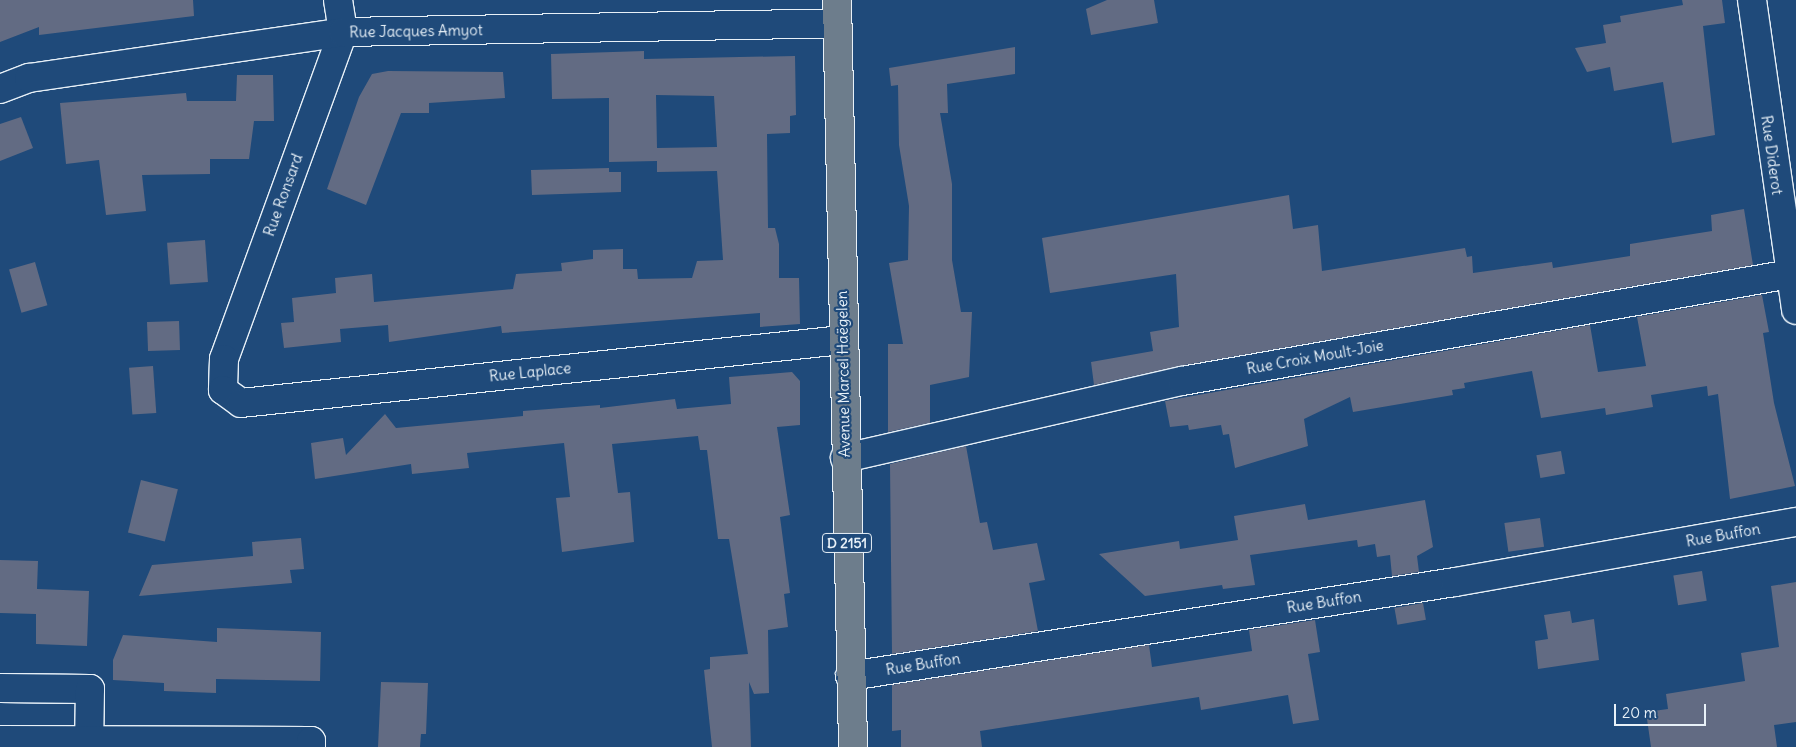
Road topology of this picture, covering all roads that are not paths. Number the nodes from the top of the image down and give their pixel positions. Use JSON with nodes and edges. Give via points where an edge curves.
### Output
{"nodes":[{"id":1,"x":338,"y":0,"type":"edge"},
{"id":2,"x":1752,"y":0,"type":"edge"},
{"id":3,"x":837,"y":12,"type":"edge"},
{"id":4,"x":343,"y":32,"type":"junction"},
{"id":5,"x":0,"y":89,"type":"edge"},
{"id":6,"x":1792,"y":274,"type":"edge"},
{"id":7,"x":1796,"y":310,"type":"edge"},
{"id":8,"x":842,"y":340,"type":"junction"},
{"id":9,"x":223,"y":390,"type":"joint"},
{"id":10,"x":845,"y":458,"type":"junction"},
{"id":11,"x":1796,"y":522,"type":"edge"},
{"id":12,"x":850,"y":676,"type":"junction"},
{"id":13,"x":0,"y":688,"type":"edge"},
{"id":14,"x":6,"y":743,"type":"edge"},
{"id":15,"x":235,"y":744,"type":"edge"},
{"id":16,"x":89,"y":745,"type":"edge"},
{"id":17,"x":311,"y":747,"type":"edge"},
{"id":18,"x":853,"y":747,"type":"edge"}],
"edges":[{"from":1,"to":4,"type":"street","name":"Rue Ronsard"},
{"from":2,"to":6,"type":"street","name":"Rue Diderot"},
{"from":3,"to":4,"type":"street","name":"Rue Jacques Amyot"},
{"from":3,"to":8,"type":"main road","name":"Avenue Marcel Haëgelen","number":"D 2151"},
{"from":4,"to":5,"type":"street","name":"Rue Jacques Amyot","via":[[29,78]]},
{"from":4,"to":9,"type":"street","name":"Rue Ronsard","via":[[224,359]]},
{"from":6,"to":7,"type":"street","name":"Rue Diderot"},
{"from":6,"to":10,"type":"street","name":"Rue Croix Moult-Joie","via":[[1182,381]]},
{"from":8,"to":9,"type":"street","name":"Rue Laplace","via":[[241,403]]},
{"from":8,"to":10,"type":"main road","name":"Avenue Marcel Haëgelen","number":"D 2151"},
{"from":10,"to":12,"type":"main road","name":"Avenue Marcel Haëgelen","number":"D 2151"},
{"from":11,"to":12,"type":"street","name":"Rue Buffon","via":[[1455,582]]},
{"from":12,"to":18,"type":"main road","name":"Avenue Marcel Haëgelen","number":"D 2151"},
{"from":13,"to":16,"type":"street","via":[[90,689]]},
{"from":14,"to":16,"type":"street"},
{"from":15,"to":16,"type":"street"},
{"from":15,"to":17,"type":"street","via":[[311,741]]}]}
